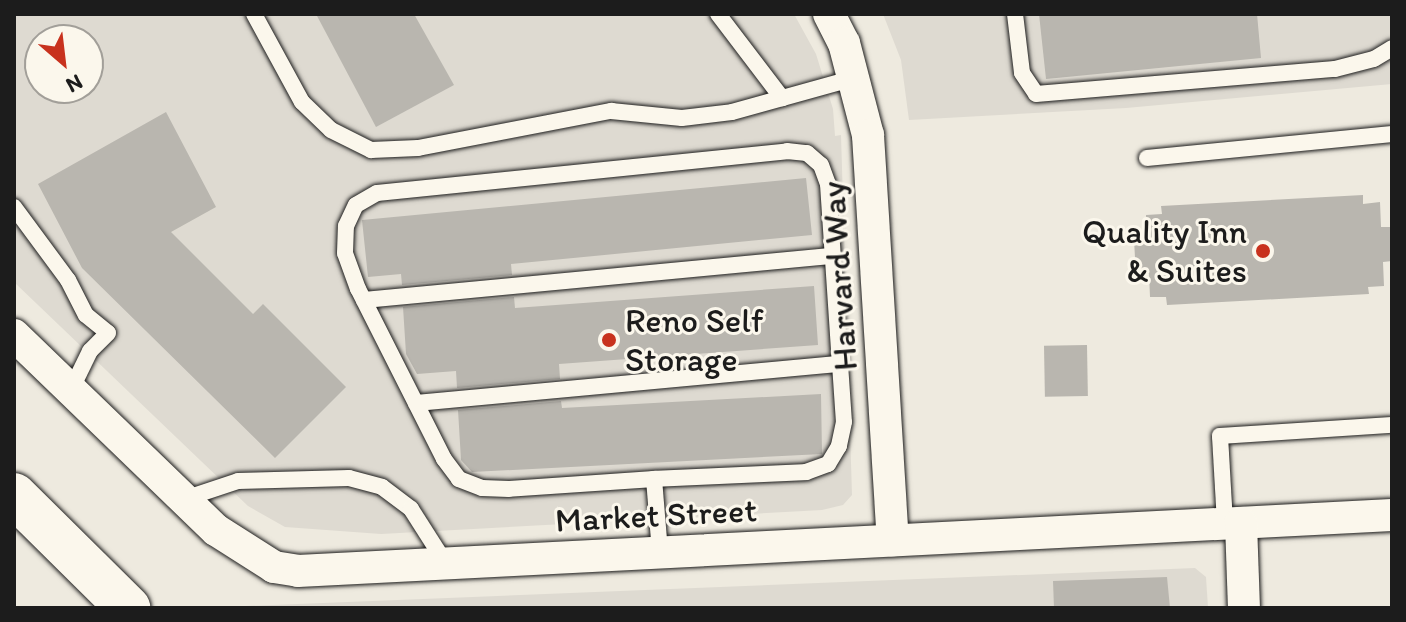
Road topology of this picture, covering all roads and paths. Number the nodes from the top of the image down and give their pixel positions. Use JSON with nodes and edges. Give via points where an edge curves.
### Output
{"nodes":[{"id":1,"x":254,"y":14,"type":"edge"},
{"id":2,"x":718,"y":14,"type":"edge"},
{"id":3,"x":829,"y":14,"type":"edge"},
{"id":4,"x":1015,"y":14,"type":"edge"},
{"id":5,"x":1392,"y":48,"type":"edge"},
{"id":6,"x":855,"y":78,"type":"junction"},
{"id":7,"x":782,"y":98,"type":"junction"},
{"id":8,"x":1392,"y":134,"type":"edge"},
{"id":9,"x":1147,"y":158,"type":"dead end"},
{"id":10,"x":14,"y":207,"type":"edge"},
{"id":11,"x":833,"y":256,"type":"junction"},
{"id":12,"x":364,"y":300,"type":"junction"},
{"id":13,"x":14,"y":335,"type":"edge"},
{"id":14,"x":840,"y":364,"type":"junction"},
{"id":15,"x":71,"y":390,"type":"junction"},
{"id":16,"x":416,"y":403,"type":"junction"},
{"id":17,"x":1392,"y":425,"type":"edge"},
{"id":18,"x":654,"y":479,"type":"junction"},
{"id":19,"x":14,"y":495,"type":"edge"},
{"id":20,"x":184,"y":499,"type":"junction"},
{"id":21,"x":1392,"y":515,"type":"edge"},
{"id":22,"x":1233,"y":523,"type":"junction"},
{"id":23,"x":893,"y":540,"type":"junction"},
{"id":24,"x":660,"y":552,"type":"junction"},
{"id":25,"x":446,"y":564,"type":"junction"},
{"id":26,"x":128,"y":608,"type":"edge"},
{"id":27,"x":1244,"y":608,"type":"edge"}],
"edges":[{"from":1,"to":7,"type":"lane","via":[[302,102],[331,130],[371,150],[418,148],[611,111],[682,118]]},
{"from":2,"to":7,"type":"lane"},
{"from":3,"to":6,"type":"street","name":"Harvard Way"},
{"from":4,"to":5,"type":"lane","via":[[1022,73],[1036,94],[1335,69],[1374,59]]},
{"from":6,"to":7,"type":"lane"},
{"from":6,"to":23,"type":"street","name":"Harvard Way","via":[[868,135]]},
{"from":8,"to":9,"type":"lane"},
{"from":10,"to":15,"type":"lane","via":[[68,280],[86,315],[108,333],[90,351]]},
{"from":11,"to":12,"type":"lane"},
{"from":11,"to":12,"type":"lane","via":[[828,184],[821,165],[807,153],[787,151],[377,193],[356,205],[346,226],[345,253]]},
{"from":11,"to":14,"type":"lane"},
{"from":12,"to":16,"type":"lane"},
{"from":13,"to":15,"type":"street","name":"Market Street"},
{"from":14,"to":16,"type":"lane"},
{"from":14,"to":18,"type":"lane","via":[[844,422],[828,464],[806,472]]},
{"from":15,"to":20,"type":"street","name":"Market Street"},
{"from":16,"to":18,"type":"lane","via":[[459,479],[482,488]]},
{"from":17,"to":22,"type":"lane","via":[[1220,436]]},
{"from":18,"to":24,"type":"lane"},
{"from":19,"to":26,"type":"highway"},
{"from":20,"to":25,"type":"street","name":"Market Street","via":[[242,551],[274,567],[298,571]]},
{"from":20,"to":25,"type":"lane","via":[[238,481],[349,478],[382,487],[411,509]]},
{"from":21,"to":22,"type":"street","name":"Market Street"},
{"from":22,"to":23,"type":"street","name":"Market Street"},
{"from":22,"to":27,"type":"street"},
{"from":23,"to":24,"type":"street","name":"Market Street"},
{"from":24,"to":25,"type":"street","name":"Market Street"}]}
